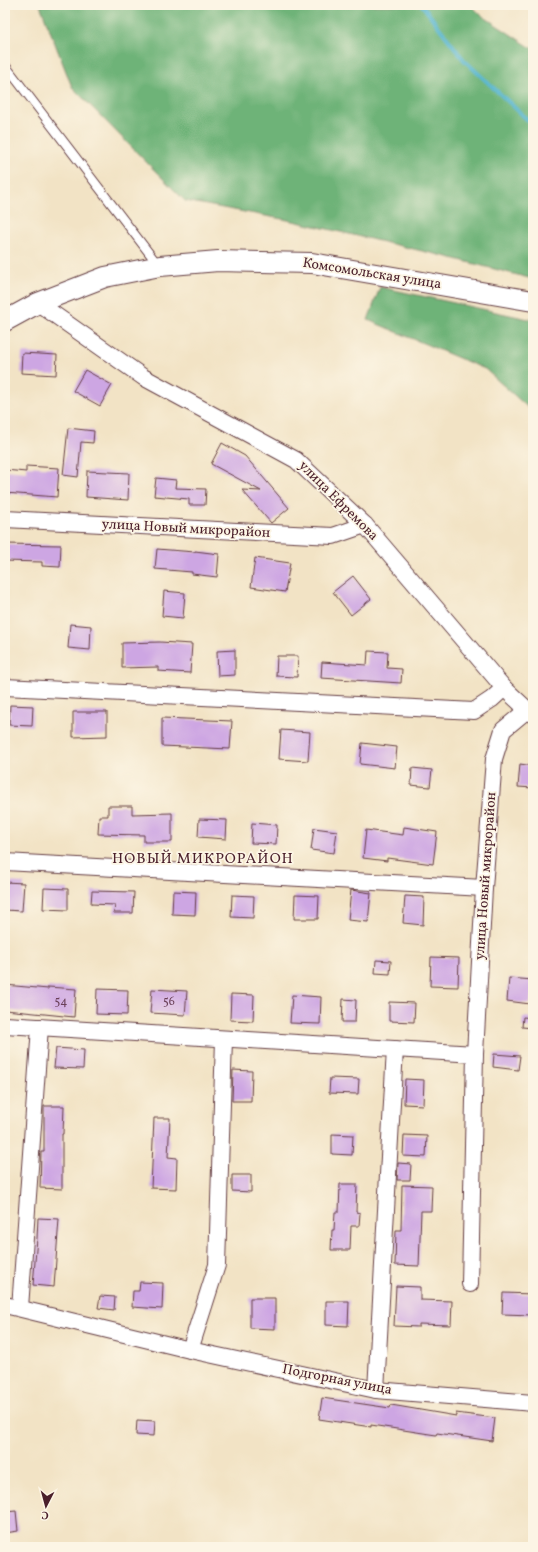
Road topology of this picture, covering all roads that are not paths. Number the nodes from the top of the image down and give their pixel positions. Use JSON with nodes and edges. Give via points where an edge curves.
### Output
{"nodes":[{"id":1,"x":5,"y":65,"type":"edge"},
{"id":2,"x":160,"y":266,"type":"junction"},
{"id":3,"x":533,"y":301,"type":"edge"},
{"id":4,"x":38,"y":303,"type":"junction"},
{"id":5,"x":5,"y":321,"type":"edge"},
{"id":6,"x":5,"y":519,"type":"edge"},
{"id":7,"x":365,"y":525,"type":"junction"},
{"id":8,"x":5,"y":687,"type":"edge"},
{"id":9,"x":504,"y":688,"type":"junction"},
{"id":10,"x":530,"y":713,"type":"edge"},
{"id":11,"x":5,"y":862,"type":"edge"},
{"id":12,"x":484,"y":888,"type":"junction"},
{"id":13,"x":5,"y":1025,"type":"edge"},
{"id":14,"x":40,"y":1027,"type":"junction"},
{"id":15,"x":224,"y":1038,"type":"junction"},
{"id":16,"x":395,"y":1049,"type":"junction"},
{"id":17,"x":475,"y":1054,"type":"junction"},
{"id":18,"x":470,"y":1284,"type":"dead end"},
{"id":19,"x":12,"y":1306,"type":"edge"},
{"id":20,"x":190,"y":1350,"type":"junction"},
{"id":21,"x":376,"y":1390,"type":"junction"},
{"id":22,"x":533,"y":1403,"type":"edge"}],
"edges":[{"from":1,"to":2,"type":"lane"},
{"from":2,"to":3,"type":"street","name":"Комсомольская улица","via":[[218,261],[312,263]]},
{"from":2,"to":4,"type":"street","name":"Комсомольская улица","via":[[104,277]]},
{"from":4,"to":5,"type":"street","name":"Комсомольская улица"},
{"from":4,"to":7,"type":"street","name":"улица Ефремова","via":[[143,377],[296,460]]},
{"from":6,"to":7,"type":"street","name":"улица Новый микрорайон","via":[[333,536]]},
{"from":7,"to":9,"type":"street","name":"улица Ефремова"},
{"from":8,"to":9,"type":"street","via":[[474,711]]},
{"from":9,"to":10,"type":"street","name":"улица Ефремова"},
{"from":10,"to":12,"type":"street","name":"улица Новый микрорайон","via":[[503,730],[494,759]]},
{"from":11,"to":12,"type":"street"},
{"from":12,"to":17,"type":"street","name":"улица Новый микрорайон"},
{"from":13,"to":14,"type":"street"},
{"from":14,"to":15,"type":"street"},
{"from":14,"to":19,"type":"street"},
{"from":15,"to":16,"type":"street"},
{"from":15,"to":20,"type":"street","via":[[216,1265]]},
{"from":16,"to":17,"type":"street"},
{"from":16,"to":21,"type":"street"},
{"from":17,"to":18,"type":"street","name":"улица Новый микрорайон"},
{"from":19,"to":20,"type":"street","name":"Подгорная улица"},
{"from":20,"to":21,"type":"street","name":"Подгорная улица"},
{"from":21,"to":22,"type":"street","name":"Подгорная улица"}]}
